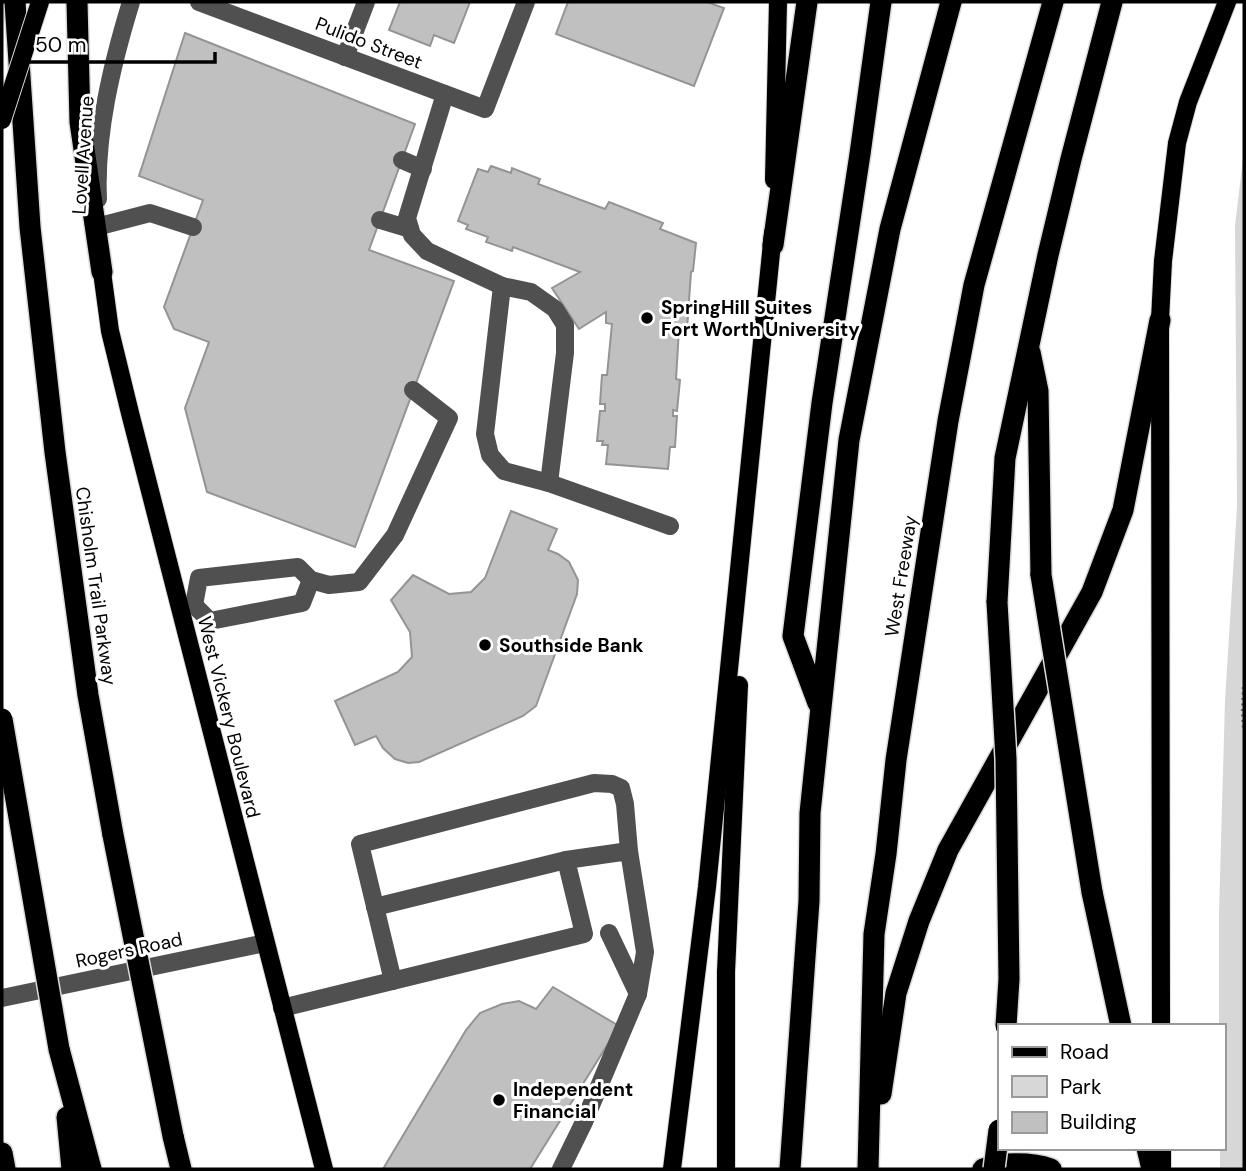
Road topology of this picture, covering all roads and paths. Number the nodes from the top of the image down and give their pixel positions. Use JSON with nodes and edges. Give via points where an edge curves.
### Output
{"nodes":[{"id":1,"x":15,"y":2,"type":"edge"},
{"id":2,"x":40,"y":2,"type":"edge"},
{"id":3,"x":77,"y":2,"type":"edge"},
{"id":4,"x":131,"y":2,"type":"edge"},
{"id":5,"x":199,"y":2,"type":"edge"},
{"id":6,"x":366,"y":2,"type":"edge"},
{"id":7,"x":526,"y":2,"type":"edge"},
{"id":8,"x":778,"y":2,"type":"edge"},
{"id":9,"x":807,"y":2,"type":"edge"},
{"id":10,"x":881,"y":2,"type":"edge"},
{"id":11,"x":951,"y":2,"type":"edge"},
{"id":12,"x":1053,"y":2,"type":"edge"},
{"id":13,"x":1112,"y":2,"type":"edge"},
{"id":14,"x":1227,"y":2,"type":"edge"},
{"id":15,"x":345,"y":57,"type":"junction"},
{"id":16,"x":445,"y":94,"type":"junction"},
{"id":17,"x":2,"y":120,"type":"edge"},
{"id":18,"x":402,"y":160,"type":"dead end"},
{"id":19,"x":423,"y":169,"type":"junction"},
{"id":20,"x":380,"y":220,"type":"dead end"},
{"id":21,"x":100,"y":226,"type":"junction"},
{"id":22,"x":193,"y":227,"type":"dead end"},
{"id":23,"x":410,"y":229,"type":"junction"},
{"id":24,"x":773,"y":245,"type":"junction"},
{"id":25,"x":102,"y":272,"type":"junction"},
{"id":26,"x":502,"y":286,"type":"junction"},
{"id":27,"x":1160,"y":320,"type":"junction"},
{"id":28,"x":1028,"y":343,"type":"junction"},
{"id":29,"x":413,"y":390,"type":"dead end"},
{"id":30,"x":753,"y":441,"type":"junction"},
{"id":31,"x":549,"y":483,"type":"junction"},
{"id":32,"x":670,"y":526,"type":"dead end"},
{"id":33,"x":311,"y":580,"type":"junction"},
{"id":34,"x":187,"y":606,"type":"junction"},
{"id":35,"x":1244,"y":687,"type":"edge"},
{"id":36,"x":820,"y":710,"type":"junction"},
{"id":37,"x":2,"y":719,"type":"edge"},
{"id":38,"x":1244,"y":729,"type":"edge"},
{"id":39,"x":629,"y":850,"type":"junction"},
{"id":40,"x":566,"y":860,"type":"junction"},
{"id":41,"x":375,"y":907,"type":"junction"},
{"id":42,"x":610,"y":933,"type":"dead end"},
{"id":43,"x":265,"y":943,"type":"junction"},
{"id":44,"x":393,"y":981,"type":"junction"},
{"id":45,"x":638,"y":994,"type":"junction"},
{"id":46,"x":2,"y":998,"type":"edge"},
{"id":47,"x":282,"y":1008,"type":"junction"},
{"id":48,"x":1006,"y":1024,"type":"edge"},
{"id":49,"x":1121,"y":1024,"type":"edge"},
{"id":50,"x":1161,"y":1024,"type":"edge"},
{"id":51,"x":60,"y":1049,"type":"junction"},
{"id":52,"x":998,"y":1138,"type":"edge"},
{"id":53,"x":1147,"y":1150,"type":"edge"},
{"id":54,"x":1162,"y":1150,"type":"edge"},
{"id":55,"x":2,"y":1153,"type":"edge"},
{"id":56,"x":5,"y":1169,"type":"edge"},
{"id":57,"x":72,"y":1169,"type":"edge"},
{"id":58,"x":91,"y":1169,"type":"edge"},
{"id":59,"x":180,"y":1169,"type":"edge"},
{"id":60,"x":324,"y":1169,"type":"edge"},
{"id":61,"x":561,"y":1169,"type":"edge"},
{"id":62,"x":672,"y":1169,"type":"edge"},
{"id":63,"x":726,"y":1169,"type":"edge"},
{"id":64,"x":790,"y":1169,"type":"edge"},
{"id":65,"x":869,"y":1169,"type":"edge"},
{"id":66,"x":983,"y":1169,"type":"edge"},
{"id":67,"x":994,"y":1169,"type":"edge"},
{"id":68,"x":1051,"y":1169,"type":"edge"},
{"id":69,"x":1152,"y":1169,"type":"edge"},
{"id":70,"x":1163,"y":1169,"type":"edge"}],
"edges":[{"from":1,"to":59,"type":"highway","name":"Chisholm Trail Parkway","bridge":true,"via":[[30,227],[88,695]]},
{"from":2,"to":17,"type":"main road","bridge":true},
{"from":3,"to":25,"type":"highway","via":[[80,122]]},
{"from":4,"to":21,"type":"street","name":"Lovell Avenue","via":[[105,108],[98,190]]},
{"from":5,"to":15,"type":"street","name":"Pulido Street"},
{"from":6,"to":15,"type":"street"},
{"from":7,"to":16,"type":"street","name":"Pulido Street","via":[[485,109]]},
{"from":8,"to":24,"type":"main road"},
{"from":9,"to":24,"type":"highway"},
{"from":10,"to":36,"type":"highway","via":[[793,636]]},
{"from":11,"to":36,"type":"highway","via":[[890,229],[849,440]]},
{"from":12,"to":65,"type":"highway","name":"West Freeway","via":[[974,285],[946,434],[874,934]]},
{"from":13,"to":28,"type":"highway"},
{"from":14,"to":27,"type":"main road","via":[[1177,143]]},
{"from":15,"to":16,"type":"street","name":"Pulido Street"},
{"from":16,"to":19,"type":"street"},
{"from":18,"to":19,"type":"street"},
{"from":19,"to":23,"type":"street","via":[[407,218]]},
{"from":20,"to":23,"type":"street"},
{"from":21,"to":22,"type":"street","via":[[150,213]]},
{"from":21,"to":25,"type":"street","name":"Lovell Avenue"},
{"from":23,"to":26,"type":"street","via":[[427,251]]},
{"from":24,"to":30,"type":"main road"},
{"from":25,"to":34,"type":"main road","name":"West Vickery Boulevard","via":[[127,402]]},
{"from":26,"to":31,"type":"street","via":[[531,292],[555,309],[565,325]]},
{"from":26,"to":31,"type":"street","via":[[485,434],[490,455],[504,471]]},
{"from":27,"to":50,"type":"main road"},
{"from":27,"to":65,"type":"highway","via":[[1123,510],[1092,592],[948,850],[919,921],[896,993]]},
{"from":28,"to":48,"type":"highway","bridge":true,"via":[[1005,458],[997,602],[1006,759]]},
{"from":28,"to":49,"type":"highway","bridge":true,"via":[[1038,391],[1041,575],[1092,892]]},
{"from":29,"to":33,"type":"street","via":[[449,418],[395,535],[359,582],[330,585]]},
{"from":30,"to":62,"type":"main road","via":[[707,887]]},
{"from":30,"to":63,"type":"main road","via":[[727,912]]},
{"from":31,"to":32,"type":"street"},
{"from":33,"to":34,"type":"street","via":[[302,603],[210,621]]},
{"from":33,"to":34,"type":"street","via":[[298,567],[199,578]]},
{"from":34,"to":43,"type":"main road","name":"West Vickery Boulevard"},
{"from":35,"to":38,"type":"path"},
{"from":36,"to":64,"type":"highway"},
{"from":37,"to":51,"type":"highway","bridge":true},
{"from":39,"to":40,"type":"street"},
{"from":39,"to":41,"type":"street","via":[[621,788],[594,783],[360,844]]},
{"from":39,"to":45,"type":"street","via":[[645,952]]},
{"from":40,"to":41,"type":"street"},
{"from":40,"to":44,"type":"street","via":[[584,934]]},
{"from":41,"to":44,"type":"street"},
{"from":42,"to":45,"type":"street"},
{"from":43,"to":46,"type":"street","name":"Rogers Road"},
{"from":43,"to":47,"type":"main road","name":"West Vickery Boulevard"},
{"from":44,"to":47,"type":"street"},
{"from":45,"to":61,"type":"street"},
{"from":47,"to":60,"type":"main road","name":"West Vickery Boulevard"},
{"from":51,"to":57,"type":"highway"},
{"from":51,"to":58,"type":"highway"},
{"from":52,"to":67,"type":"highway","bridge":true},
{"from":53,"to":69,"type":"highway"},
{"from":54,"to":70,"type":"main road"},
{"from":55,"to":56,"type":"highway"},
{"from":66,"to":68,"type":"highway","via":[[996,1164]]}]}
